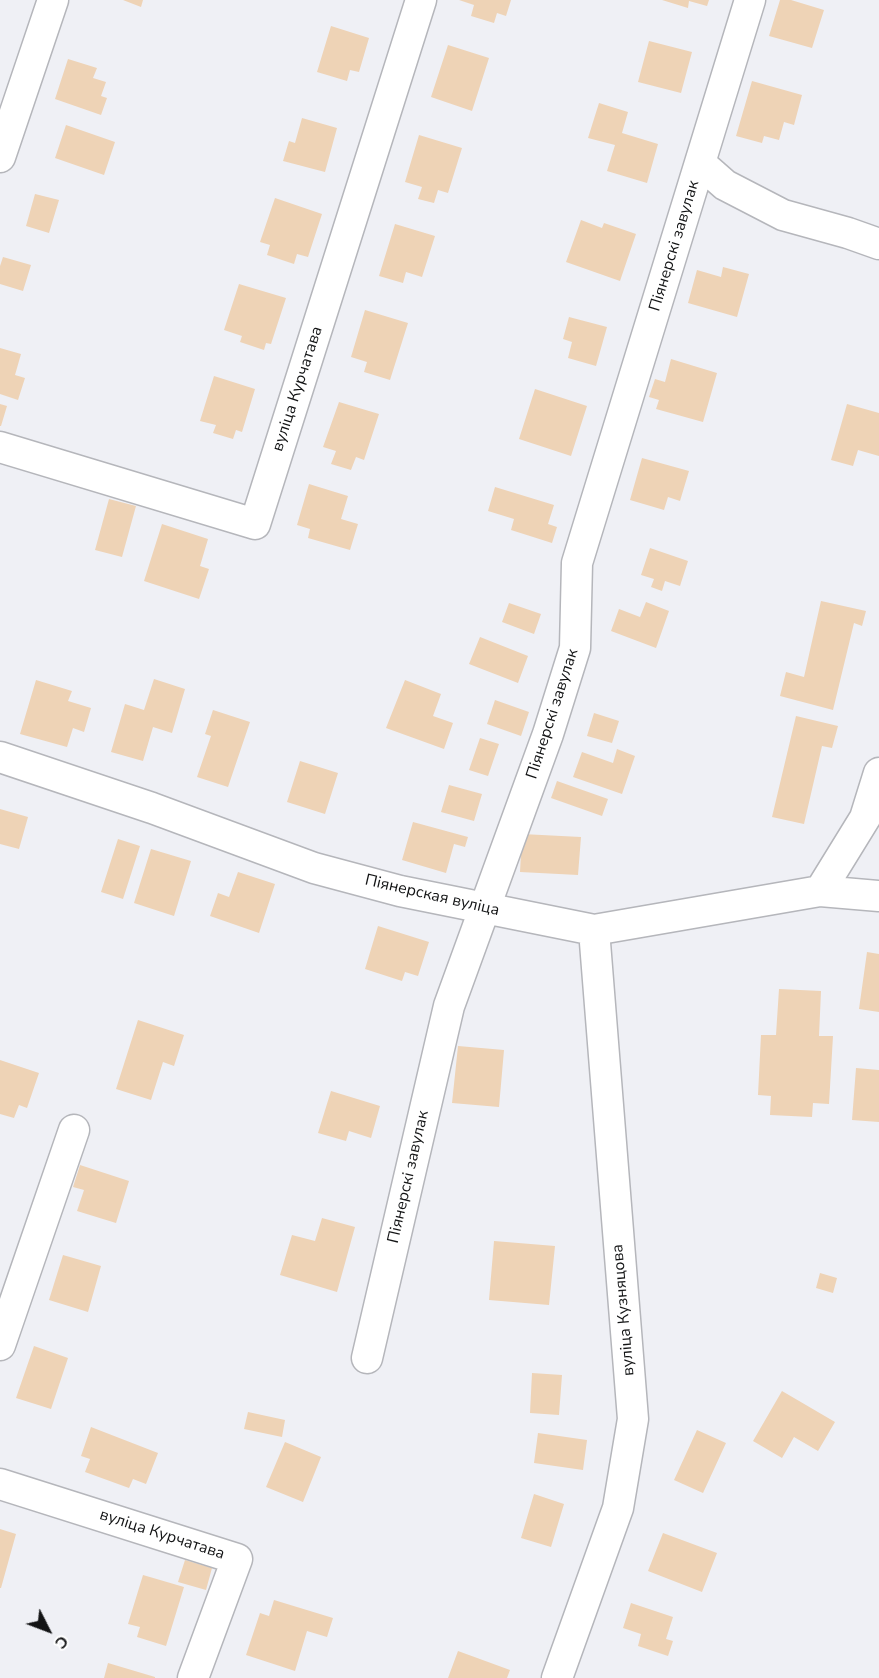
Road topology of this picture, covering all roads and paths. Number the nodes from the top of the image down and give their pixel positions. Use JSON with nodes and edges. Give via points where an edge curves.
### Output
{"nodes":[{"id":1,"x":53,"y":0,"type":"edge"},
{"id":2,"x":421,"y":0,"type":"edge"},
{"id":3,"x":750,"y":0,"type":"edge"},
{"id":4,"x":0,"y":156,"type":"edge"},
{"id":5,"x":700,"y":163,"type":"junction"},
{"id":6,"x":879,"y":244,"type":"edge"},
{"id":7,"x":0,"y":447,"type":"edge"},
{"id":8,"x":0,"y":757,"type":"edge"},
{"id":9,"x":879,"y":773,"type":"edge"},
{"id":10,"x":820,"y":891,"type":"junction"},
{"id":11,"x":879,"y":896,"type":"edge"},
{"id":12,"x":486,"y":909,"type":"junction"},
{"id":13,"x":594,"y":930,"type":"junction"},
{"id":14,"x":74,"y":1130,"type":"dead end"},
{"id":15,"x":0,"y":1345,"type":"edge"},
{"id":16,"x":367,"y":1358,"type":"dead end"},
{"id":17,"x":0,"y":1484,"type":"edge"},
{"id":18,"x":193,"y":1678,"type":"edge"},
{"id":19,"x":557,"y":1678,"type":"edge"}],
"edges":[{"from":1,"to":4,"type":"street"},
{"from":2,"to":7,"type":"street","name":"вуліца Курчатава","via":[[255,524]]},
{"from":3,"to":5,"type":"street","name":"Піянерскі завулак"},
{"from":5,"to":6,"type":"street","via":[[725,185],[783,215]]},
{"from":5,"to":12,"type":"street","name":"Піянерскі завулак","via":[[577,563],[575,648]]},
{"from":8,"to":12,"type":"street","name":"Піянерская вуліца","via":[[314,868]]},
{"from":9,"to":10,"type":"street","via":[[865,818]]},
{"from":10,"to":11,"type":"street","name":"Піянерская вуліца"},
{"from":10,"to":13,"type":"street","name":"Піянерская вуліца"},
{"from":12,"to":13,"type":"street","name":"Піянерская вуліца"},
{"from":12,"to":16,"type":"street","name":"Піянерскі завулак","via":[[449,1006]]},
{"from":13,"to":19,"type":"street","name":"вуліца Кузняцова","via":[[633,1419],[618,1508]]},
{"from":14,"to":15,"type":"street"},
{"from":17,"to":18,"type":"street","name":"вуліца Курчатава","via":[[237,1559]]}]}
